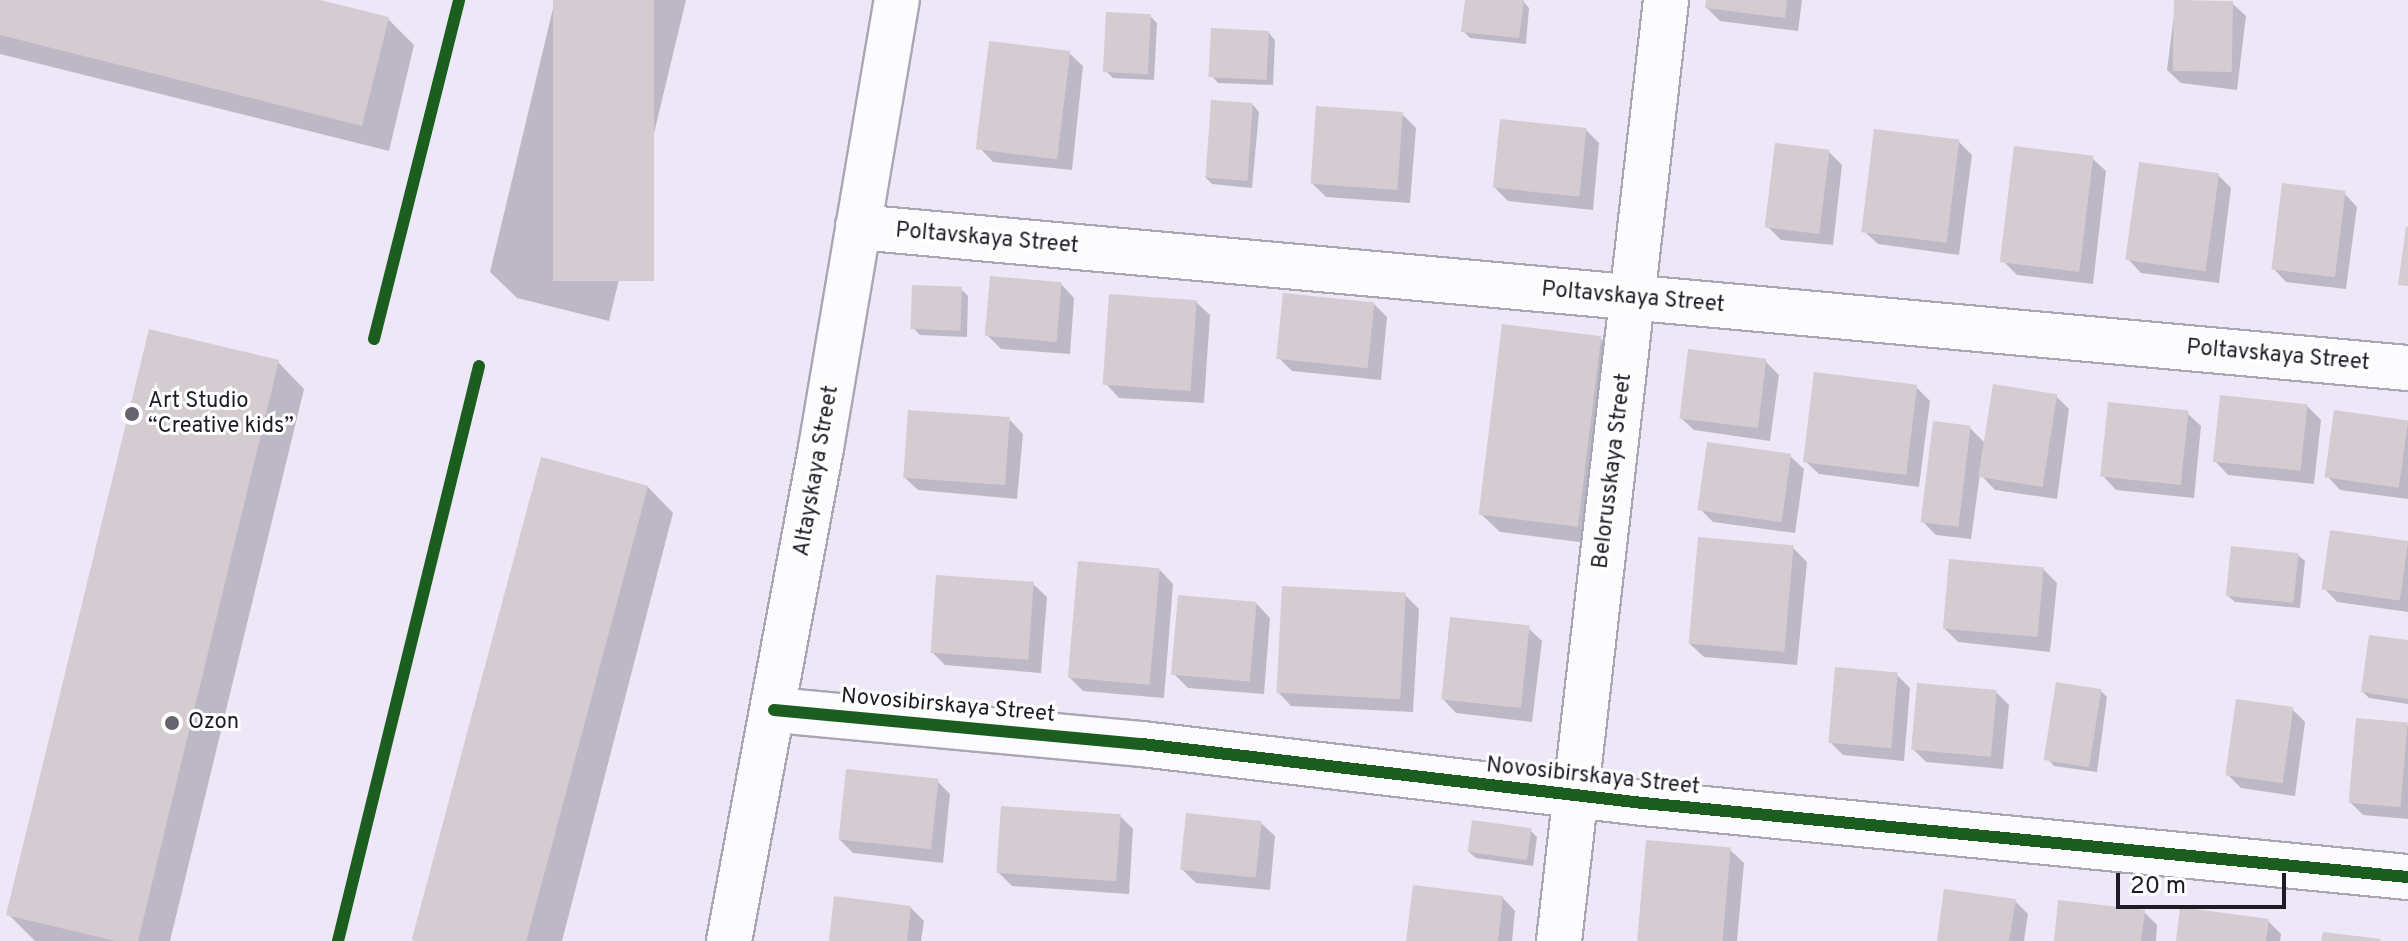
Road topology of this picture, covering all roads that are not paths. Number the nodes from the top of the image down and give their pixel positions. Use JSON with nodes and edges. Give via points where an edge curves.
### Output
{"nodes":[{"id":1,"x":897,"y":0,"type":"edge"},
{"id":2,"x":1666,"y":0,"type":"edge"},
{"id":3,"x":858,"y":227,"type":"junction"},
{"id":4,"x":1632,"y":299,"type":"junction"},
{"id":5,"x":2408,"y":368,"type":"edge"},
{"id":6,"x":774,"y":710,"type":"junction"},
{"id":7,"x":1576,"y":796,"type":"junction"},
{"id":8,"x":2408,"y":877,"type":"edge"},
{"id":9,"x":729,"y":941,"type":"edge"},
{"id":10,"x":1559,"y":941,"type":"edge"}],
"edges":[{"from":1,"to":3,"type":"street","name":"Altayskaya Street"},
{"from":2,"to":4,"type":"street","name":"Belorusskaya Street"},
{"from":3,"to":4,"type":"street","name":"Poltavskaya Street"},
{"from":3,"to":6,"type":"street","name":"Altayskaya Street"},
{"from":4,"to":5,"type":"street","name":"Poltavskaya Street"},
{"from":4,"to":7,"type":"street","name":"Belorusskaya Street"},
{"from":6,"to":7,"type":"street","name":"Novosibirskaya Street","via":[[1142,744]]},
{"from":6,"to":9,"type":"street","name":"Altayskaya Street"},
{"from":7,"to":8,"type":"street","name":"Novosibirskaya Street"},
{"from":7,"to":10,"type":"street","name":"Belorusskaya Street"}]}
